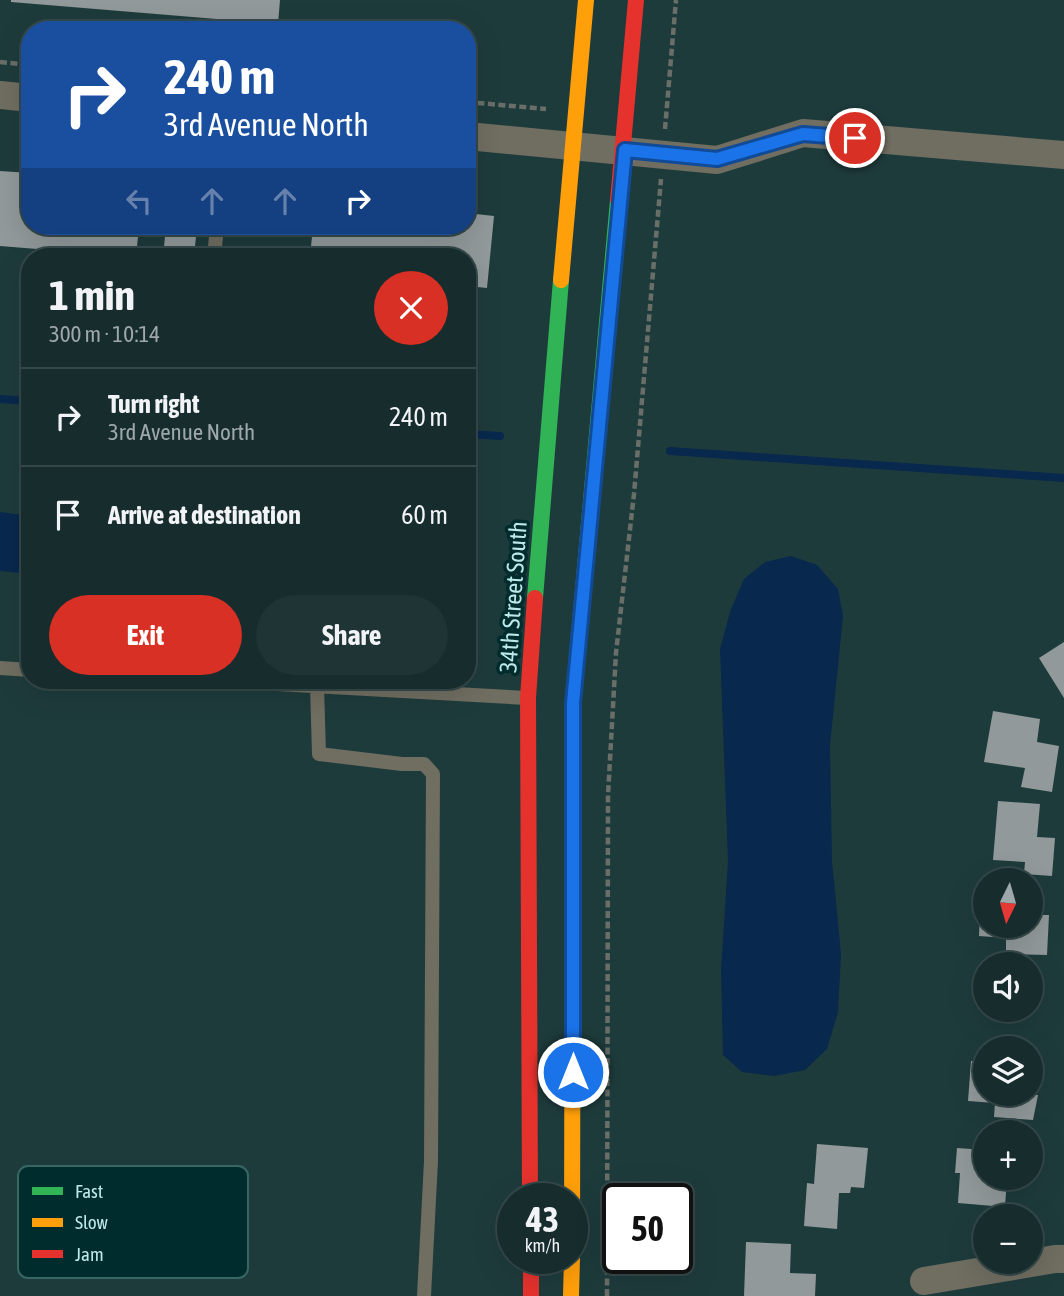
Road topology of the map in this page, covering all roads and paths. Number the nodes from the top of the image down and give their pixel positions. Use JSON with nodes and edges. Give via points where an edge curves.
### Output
{"nodes":[{"id":1,"x":586,"y":0,"type":"edge"},
{"id":2,"x":636,"y":0,"type":"edge"},
{"id":3,"x":676,"y":0,"type":"edge"},
{"id":4,"x":0,"y":62,"type":"edge"},
{"id":5,"x":21,"y":64,"type":"edge"},
{"id":6,"x":0,"y":95,"type":"edge"},
{"id":7,"x":21,"y":97,"type":"edge"},
{"id":8,"x":476,"y":137,"type":"edge"},
{"id":9,"x":574,"y":146,"type":"junction"},
{"id":10,"x":625,"y":150,"type":"junction"},
{"id":11,"x":663,"y":154,"type":"junction"},
{"id":12,"x":1064,"y":155,"type":"edge"},
{"id":13,"x":0,"y":668,"type":"edge"},
{"id":14,"x":21,"y":669,"type":"edge"},
{"id":15,"x":317,"y":689,"type":"edge"},
{"id":16,"x":370,"y":689,"type":"edge"},
{"id":17,"x":528,"y":698,"type":"junction"},
{"id":18,"x":530,"y":1183,"type":"edge"},
{"id":19,"x":572,"y":1183,"type":"edge"},
{"id":20,"x":1064,"y":1259,"type":"edge"},
{"id":21,"x":531,"y":1274,"type":"edge"},
{"id":22,"x":572,"y":1274,"type":"edge"},
{"id":23,"x":924,"y":1282,"type":"dead end"},
{"id":24,"x":424,"y":1296,"type":"edge"},
{"id":25,"x":531,"y":1296,"type":"edge"},
{"id":26,"x":571,"y":1296,"type":"edge"},
{"id":27,"x":607,"y":1296,"type":"edge"}],
"edges":[{"from":1,"to":9,"type":"main road","name":"34th Street South"},
{"from":2,"to":10,"type":"main road"},
{"from":3,"to":11,"type":"path"},
{"from":4,"to":5,"type":"path"},
{"from":6,"to":7,"type":"street"},
{"from":8,"to":9,"type":"street"},
{"from":9,"to":10,"type":"street"},
{"from":9,"to":17,"type":"main road","name":"34th Street South"},
{"from":10,"to":11,"type":"street"},
{"from":10,"to":19,"type":"main road","via":[[573,703]]},
{"from":11,"to":12,"type":"street","via":[[717,159],[803,134]]},
{"from":11,"to":27,"type":"path","via":[[611,719]]},
{"from":13,"to":14,"type":"lane"},
{"from":15,"to":24,"type":"lane","via":[[319,754],[424,764],[433,774],[431,1161]]},
{"from":16,"to":17,"type":"lane"},
{"from":17,"to":18,"type":"main road","name":"34th Street South"},
{"from":20,"to":23,"type":"street"},
{"from":21,"to":25,"type":"main road"},
{"from":22,"to":26,"type":"main road"}]}
